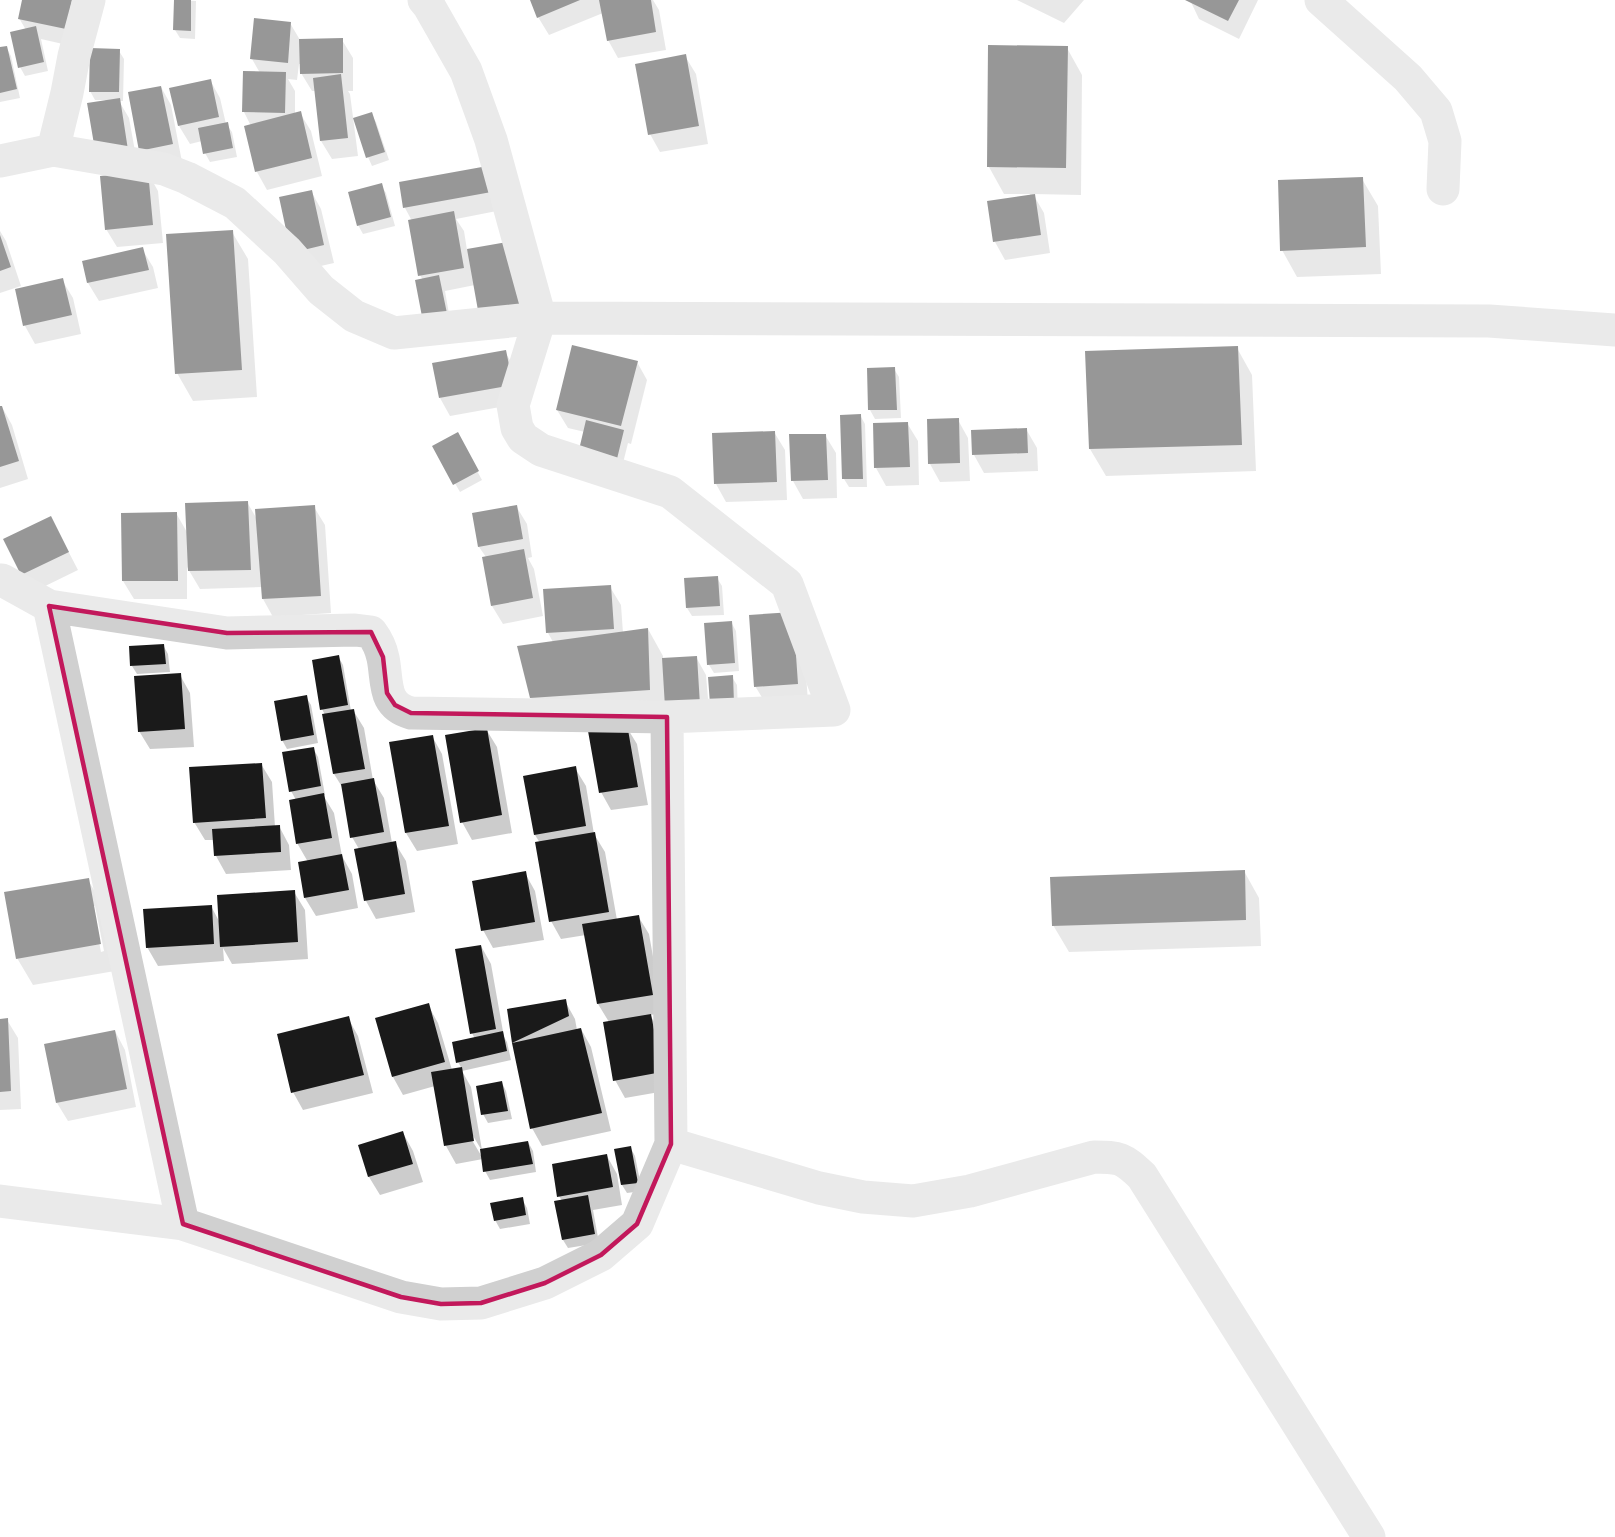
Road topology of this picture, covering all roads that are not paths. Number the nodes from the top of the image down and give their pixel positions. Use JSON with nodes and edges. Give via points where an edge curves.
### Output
{"nodes":[{"id":1,"x":89,"y":0,"type":"edge"},
{"id":2,"x":424,"y":0,"type":"edge"},
{"id":3,"x":1321,"y":0,"type":"edge"},
{"id":4,"x":53,"y":150,"type":"junction"},
{"id":5,"x":0,"y":160,"type":"edge"},
{"id":6,"x":1443,"y":189,"type":"dead end"},
{"id":7,"x":540,"y":318,"type":"junction"},
{"id":8,"x":1615,"y":330,"type":"edge"},
{"id":9,"x":1,"y":580,"type":"edge"},
{"id":10,"x":49,"y":606,"type":"junction"},
{"id":11,"x":667,"y":717,"type":"junction"},
{"id":12,"x":671,"y":1144,"type":"junction"},
{"id":13,"x":0,"y":1201,"type":"edge"},
{"id":14,"x":183,"y":1224,"type":"junction"},
{"id":15,"x":1369,"y":1537,"type":"edge"}],
"edges":[{"from":1,"to":4,"type":"street"},
{"from":2,"to":7,"type":"street","via":[[466,71],[491,140]]},
{"from":3,"to":6,"type":"street","via":[[1408,78],[1436,111],[1445,141]]},
{"from":4,"to":5,"type":"street"},
{"from":4,"to":7,"type":"street","via":[[164,169],[235,203],[287,251],[321,290],[354,316],[394,333]]},
{"from":7,"to":8,"type":"street","via":[[1489,321]]},
{"from":7,"to":11,"type":"street","via":[[513,405],[523,438],[541,450],[670,492],[787,584],[834,710]]},
{"from":9,"to":10,"type":"street"},
{"from":10,"to":11,"type":"street","via":[[227,633],[371,632],[383,657],[387,693],[395,705],[411,713]]},
{"from":10,"to":14,"type":"street"},
{"from":11,"to":12,"type":"street"},
{"from":12,"to":14,"type":"street","via":[[637,1224],[601,1255],[545,1283],[481,1303],[441,1304],[401,1297]]},
{"from":12,"to":15,"type":"street","via":[[819,1188],[913,1201],[970,1191],[1094,1156],[1126,1161],[1142,1176]]},
{"from":13,"to":14,"type":"street"}]}
